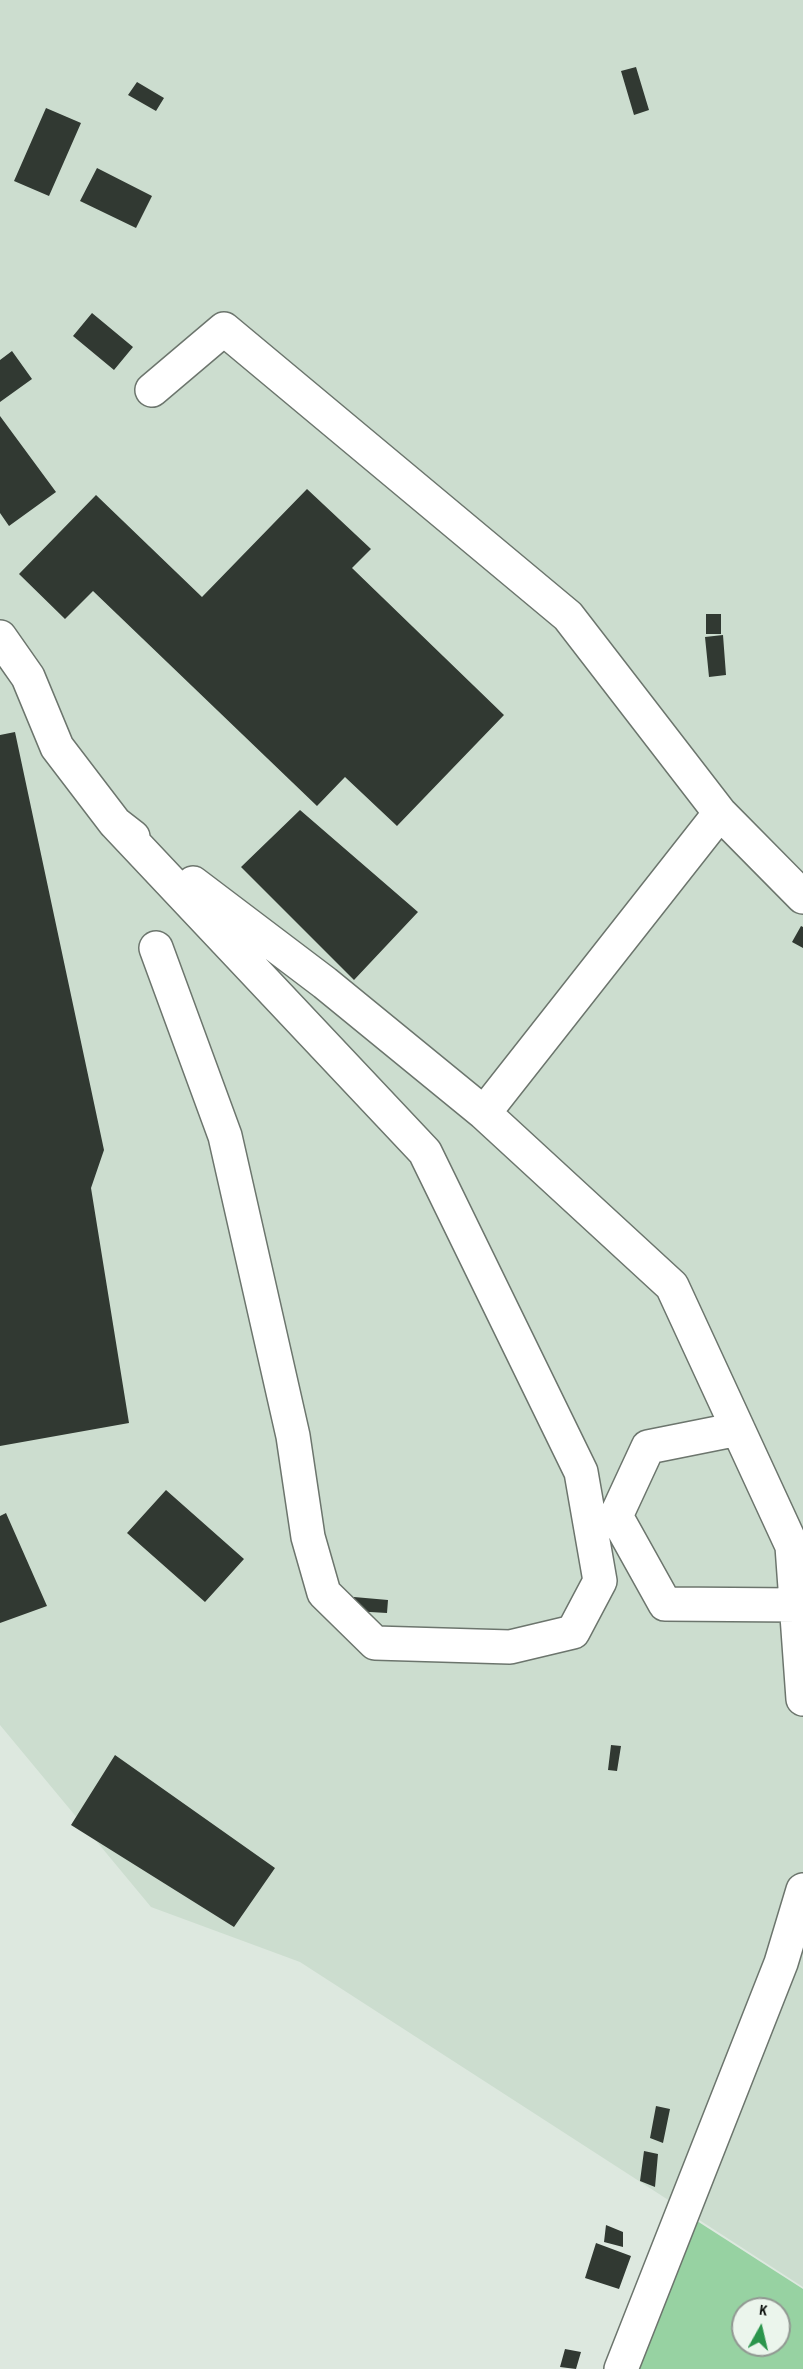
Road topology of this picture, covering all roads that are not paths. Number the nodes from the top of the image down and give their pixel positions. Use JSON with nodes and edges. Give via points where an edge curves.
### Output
{"nodes":[{"id":1,"x":152,"y":390,"type":"dead end"},
{"id":2,"x":0,"y":637,"type":"edge"},
{"id":3,"x":720,"y":813,"type":"junction"},
{"id":4,"x":115,"y":823,"type":"junction"},
{"id":5,"x":803,"y":897,"type":"edge"},
{"id":6,"x":156,"y":948,"type":"dead end"},
{"id":7,"x":484,"y":1113,"type":"junction"},
{"id":8,"x":738,"y":1429,"type":"junction"},
{"id":9,"x":797,"y":1605,"type":"junction"},
{"id":10,"x":803,"y":1693,"type":"edge"},
{"id":11,"x":803,"y":1890,"type":"edge"},
{"id":12,"x":621,"y":2369,"type":"edge"}],
"edges":[{"from":1,"to":3,"type":"street","via":[[224,329],[568,616]]},
{"from":2,"to":4,"type":"street","via":[[28,677],[57,747]]},
{"from":3,"to":5,"type":"street"},
{"from":3,"to":7,"type":"street"},
{"from":4,"to":6,"type":"street","via":[[425,1152],[581,1472],[600,1581],[573,1632],[510,1647],[375,1643],[324,1593],[308,1537],[293,1437],[225,1136]]},
{"from":4,"to":7,"type":"street","via":[[325,983]]},
{"from":7,"to":8,"type":"street","via":[[672,1286]]},
{"from":8,"to":9,"type":"street","via":[[792,1546]]},
{"from":8,"to":9,"type":"street","via":[[648,1447],[616,1516],[665,1604]]},
{"from":9,"to":10,"type":"street"},
{"from":11,"to":12,"type":"street","via":[[781,1963]]}]}
